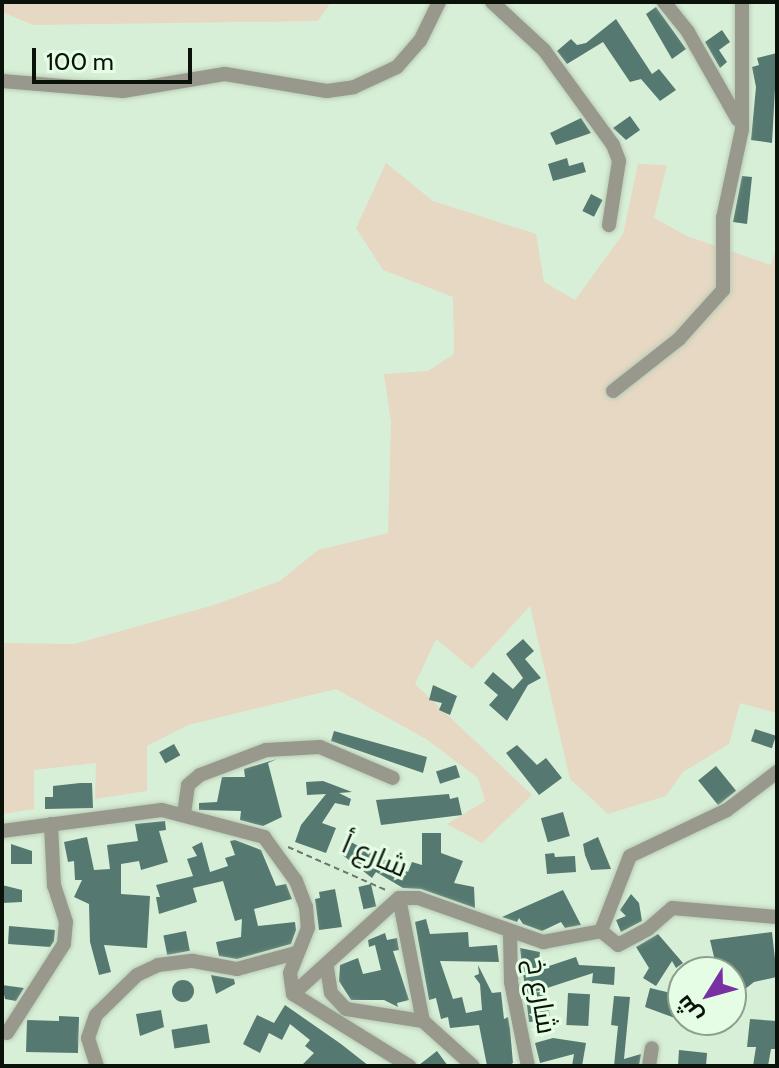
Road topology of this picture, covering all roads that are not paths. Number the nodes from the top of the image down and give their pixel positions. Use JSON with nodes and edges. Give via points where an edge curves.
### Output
{"nodes":[{"id":1,"x":439,"y":2,"type":"edge"},
{"id":2,"x":492,"y":2,"type":"edge"},
{"id":3,"x":664,"y":2,"type":"edge"},
{"id":4,"x":742,"y":2,"type":"edge"},
{"id":5,"x":2,"y":81,"type":"edge"},
{"id":6,"x":742,"y":129,"type":"junction"},
{"id":7,"x":609,"y":225,"type":"dead end"},
{"id":8,"x":613,"y":391,"type":"dead end"},
{"id":9,"x":777,"y":772,"type":"edge"},
{"id":10,"x":393,"y":778,"type":"dead end"},
{"id":11,"x":184,"y":814,"type":"junction"},
{"id":12,"x":51,"y":824,"type":"junction"},
{"id":13,"x":2,"y":831,"type":"edge"},
{"id":14,"x":399,"y":898,"type":"junction"},
{"id":15,"x":777,"y":917,"type":"edge"},
{"id":16,"x":601,"y":931,"type":"junction"},
{"id":17,"x":510,"y":934,"type":"junction"},
{"id":18,"x":296,"y":953,"type":"junction"},
{"id":19,"x":327,"y":968,"type":"junction"},
{"id":20,"x":293,"y":994,"type":"junction"},
{"id":21,"x":423,"y":1021,"type":"junction"},
{"id":22,"x":7,"y":1033,"type":"dead end"},
{"id":23,"x":652,"y":1048,"type":"dead end"},
{"id":24,"x":97,"y":1066,"type":"edge"},
{"id":25,"x":409,"y":1066,"type":"edge"},
{"id":26,"x":473,"y":1066,"type":"edge"},
{"id":27,"x":528,"y":1066,"type":"edge"},
{"id":28,"x":649,"y":1066,"type":"edge"}],
"edges":[{"from":1,"to":5,"type":"street","via":[[420,41],[397,67],[354,87],[327,91],[225,74],[123,91]]},
{"from":2,"to":7,"type":"street","via":[[544,50],[613,145],[619,161]]},
{"from":3,"to":6,"type":"street","via":[[688,32]]},
{"from":4,"to":6,"type":"street"},
{"from":6,"to":8,"type":"street","via":[[723,218],[723,290],[679,339]]},
{"from":9,"to":16,"type":"street","via":[[727,810],[630,856]]},
{"from":10,"to":11,"type":"street","via":[[320,747],[266,750],[200,775],[188,785]]},
{"from":11,"to":12,"type":"street","via":[[162,810]]},
{"from":11,"to":18,"type":"street","via":[[264,837],[296,881],[306,907],[308,928]]},
{"from":12,"to":13,"type":"street"},
{"from":12,"to":22,"type":"street","via":[[54,886],[66,922],[64,944]]},
{"from":14,"to":17,"type":"street","name":"شارع أ","via":[[418,898]]},
{"from":14,"to":19,"type":"street"},
{"from":14,"to":21,"type":"street"},
{"from":15,"to":16,"type":"street","via":[[672,908],[618,945]]},
{"from":16,"to":17,"type":"street","name":"شارع أ","via":[[543,942]]},
{"from":17,"to":27,"type":"street","name":"شارع خ","via":[[511,982]]},
{"from":18,"to":20,"type":"street","via":[[290,973]]},
{"from":18,"to":24,"type":"street","via":[[237,969],[193,961],[158,965],[137,975],[96,1015],[88,1038]]},
{"from":19,"to":20,"type":"street"},
{"from":19,"to":21,"type":"street","via":[[331,993],[346,1009]]},
{"from":20,"to":25,"type":"street"},
{"from":21,"to":26,"type":"street"},
{"from":23,"to":28,"type":"street"}]}
